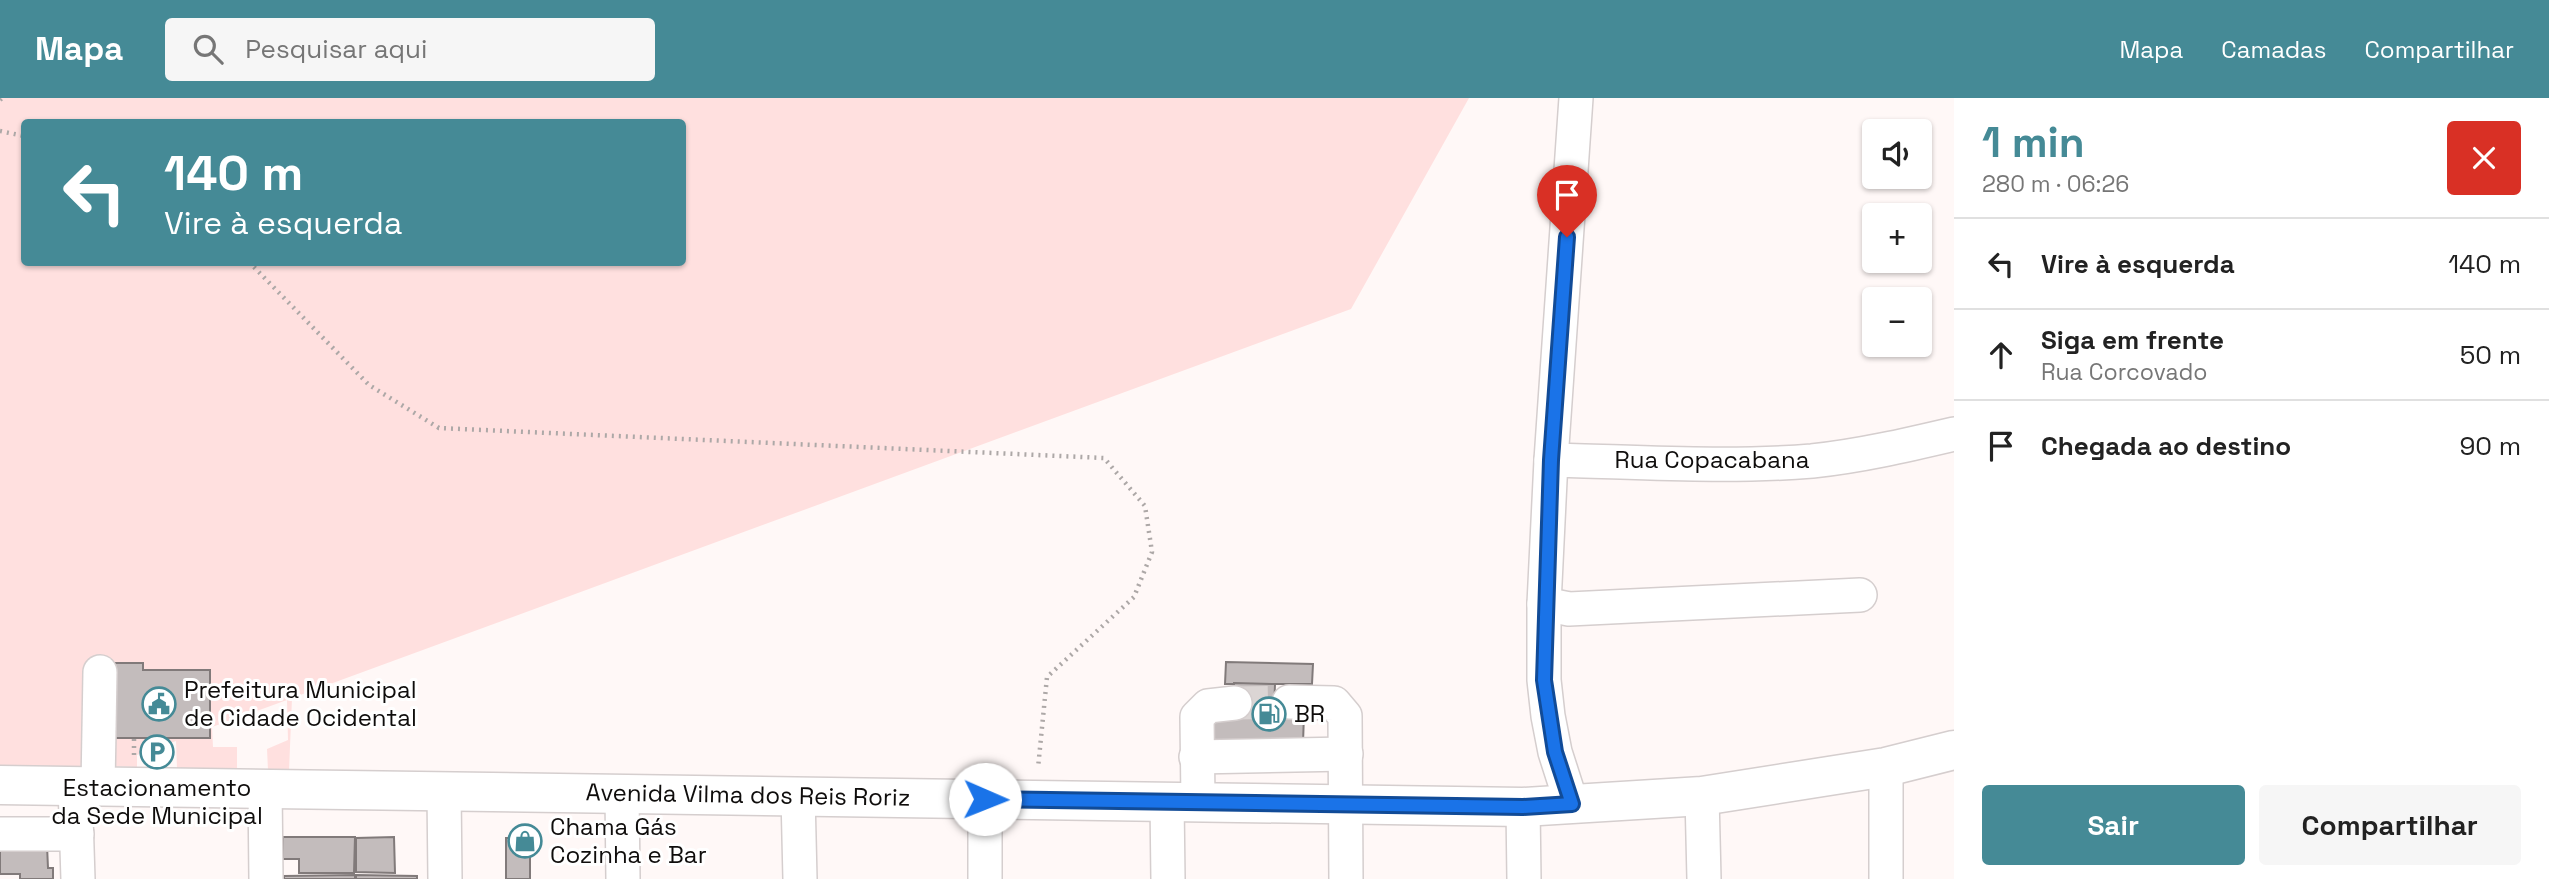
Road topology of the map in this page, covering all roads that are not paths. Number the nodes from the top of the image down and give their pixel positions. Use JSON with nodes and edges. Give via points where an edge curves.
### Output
{"nodes":[{"id":1,"x":1576,"y":98,"type":"edge"},
{"id":2,"x":1954,"y":434,"type":"edge"},
{"id":3,"x":1551,"y":460,"type":"junction"},
{"id":4,"x":1860,"y":594,"type":"dead end"},
{"id":5,"x":1544,"y":604,"type":"junction"},
{"id":6,"x":100,"y":672,"type":"dead end"},
{"id":7,"x":1289,"y":702,"type":"tunnel mouth"},
{"id":8,"x":1235,"y":703,"type":"tunnel mouth"},
{"id":9,"x":1954,"y":750,"type":"edge"},
{"id":10,"x":1346,"y":754,"type":"junction"},
{"id":11,"x":1196,"y":757,"type":"junction"},
{"id":12,"x":1886,"y":767,"type":"junction"},
{"id":13,"x":0,"y":785,"type":"edge"},
{"id":14,"x":87,"y":786,"type":"junction"},
{"id":15,"x":265,"y":788,"type":"junction"},
{"id":16,"x":444,"y":791,"type":"junction"},
{"id":17,"x":622,"y":793,"type":"junction"},
{"id":18,"x":799,"y":796,"type":"junction"},
{"id":19,"x":1702,"y":796,"type":"junction"},
{"id":20,"x":985,"y":799,"type":"junction"},
{"id":21,"x":1182,"y":802,"type":"junction"},
{"id":22,"x":1345,"y":803,"type":"junction"},
{"id":23,"x":1572,"y":804,"type":"junction"},
{"id":24,"x":1523,"y":807,"type":"junction"},
{"id":25,"x":0,"y":834,"type":"edge"},
{"id":26,"x":77,"y":834,"type":"junction"},
{"id":27,"x":78,"y":879,"type":"edge"},
{"id":28,"x":266,"y":879,"type":"edge"},
{"id":29,"x":445,"y":879,"type":"edge"},
{"id":30,"x":623,"y":879,"type":"edge"},
{"id":31,"x":800,"y":879,"type":"edge"},
{"id":32,"x":985,"y":879,"type":"edge"},
{"id":33,"x":1167,"y":879,"type":"edge"},
{"id":34,"x":1346,"y":879,"type":"edge"},
{"id":35,"x":1524,"y":879,"type":"edge"},
{"id":36,"x":1704,"y":879,"type":"edge"},
{"id":37,"x":1886,"y":879,"type":"edge"}],
"edges":[{"from":1,"to":3,"type":"street"},
{"from":2,"to":3,"type":"street","name":"Rua Copacabana","via":[[1876,452],[1753,464]]},
{"from":3,"to":5,"type":"street"},
{"from":4,"to":5,"type":"street","via":[[1569,609]]},
{"from":5,"to":23,"type":"street","via":[[1548,716]]},
{"from":6,"to":14,"type":"street"},
{"from":7,"to":10,"type":"street","via":[[1325,701],[1340,708],[1346,724]]},
{"from":8,"to":11,"type":"street","via":[[1202,710],[1196,725]]},
{"from":9,"to":12,"type":"main road","name":"Avenida Vilma dos Reis Roriz"},
{"from":10,"to":11,"type":"street"},
{"from":10,"to":22,"type":"street"},
{"from":11,"to":21,"type":"street"},
{"from":12,"to":19,"type":"main road","name":"Avenida Vilma dos Reis Roriz"},
{"from":12,"to":37,"type":"street"},
{"from":13,"to":14,"type":"main road","name":"Avenida Vilma dos Reis Roriz"},
{"from":14,"to":15,"type":"main road","name":"Avenida Vilma dos Reis Roriz"},
{"from":14,"to":26,"type":"street"},
{"from":15,"to":16,"type":"main road","name":"Avenida Vilma dos Reis Roriz"},
{"from":15,"to":28,"type":"street"},
{"from":16,"to":17,"type":"main road","name":"Avenida Vilma dos Reis Roriz"},
{"from":16,"to":29,"type":"street"},
{"from":17,"to":18,"type":"main road","name":"Avenida Vilma dos Reis Roriz"},
{"from":17,"to":30,"type":"street"},
{"from":18,"to":20,"type":"main road","name":"Avenida Vilma dos Reis Roriz"},
{"from":18,"to":31,"type":"street"},
{"from":19,"to":23,"type":"main road","name":"Avenida Vilma dos Reis Roriz"},
{"from":19,"to":36,"type":"street"},
{"from":20,"to":21,"type":"main road","name":"Avenida Vilma dos Reis Roriz"},
{"from":20,"to":32,"type":"street"},
{"from":21,"to":22,"type":"main road","name":"Avenida Vilma dos Reis Roriz"},
{"from":21,"to":33,"type":"street"},
{"from":22,"to":24,"type":"main road","name":"Avenida Vilma dos Reis Roriz"},
{"from":22,"to":34,"type":"street"},
{"from":23,"to":24,"type":"main road","name":"Avenida Vilma dos Reis Roriz"},
{"from":24,"to":35,"type":"street"},
{"from":25,"to":26,"type":"street"},
{"from":26,"to":27,"type":"street"}]}
